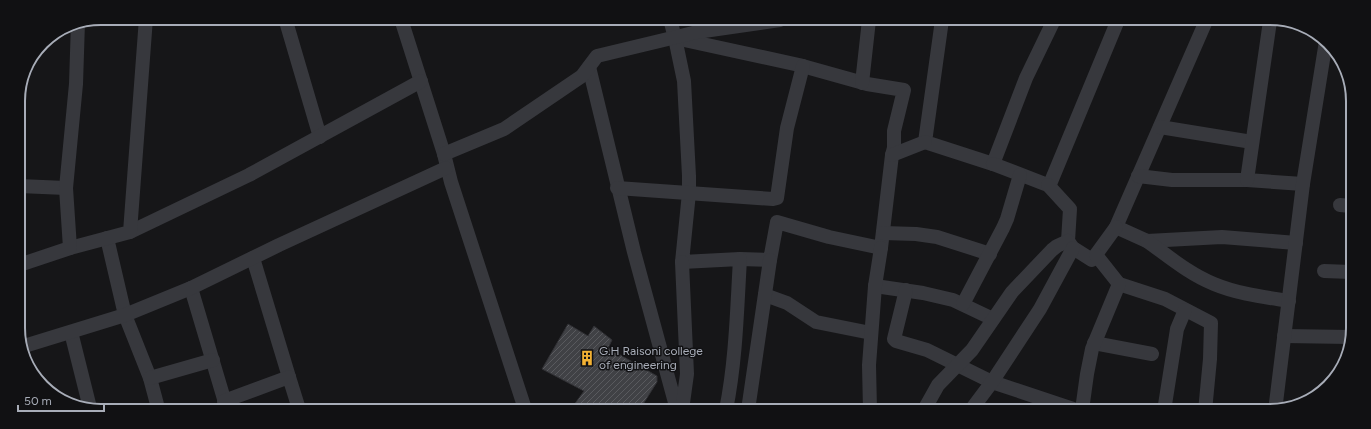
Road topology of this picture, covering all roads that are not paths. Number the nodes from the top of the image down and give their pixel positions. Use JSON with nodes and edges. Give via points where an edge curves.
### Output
{"nodes":[{"id":1,"x":145,"y":25,"type":"edge"},
{"id":2,"x":287,"y":25,"type":"edge"},
{"id":3,"x":403,"y":25,"type":"edge"},
{"id":4,"x":672,"y":25,"type":"edge"},
{"id":5,"x":745,"y":25,"type":"edge"},
{"id":6,"x":868,"y":25,"type":"edge"},
{"id":7,"x":941,"y":25,"type":"edge"},
{"id":8,"x":1052,"y":25,"type":"edge"},
{"id":9,"x":1116,"y":25,"type":"edge"},
{"id":10,"x":1204,"y":25,"type":"edge"},
{"id":11,"x":1269,"y":25,"type":"edge"},
{"id":12,"x":78,"y":28,"type":"edge"},
{"id":13,"x":675,"y":38,"type":"junction"},
{"id":14,"x":1325,"y":48,"type":"edge"},
{"id":15,"x":803,"y":66,"type":"junction"},
{"id":16,"x":589,"y":67,"type":"junction"},
{"id":17,"x":421,"y":81,"type":"junction"},
{"id":18,"x":862,"y":83,"type":"junction"},
{"id":19,"x":1160,"y":127,"type":"junction"},
{"id":20,"x":320,"y":137,"type":"junction"},
{"id":21,"x":924,"y":142,"type":"junction"},
{"id":22,"x":1252,"y":142,"type":"junction"},
{"id":23,"x":892,"y":155,"type":"junction"},
{"id":24,"x":445,"y":161,"type":"junction"},
{"id":25,"x":993,"y":164,"type":"junction"},
{"id":26,"x":1020,"y":175,"type":"junction"},
{"id":27,"x":1138,"y":176,"type":"junction"},
{"id":28,"x":1246,"y":180,"type":"junction"},
{"id":29,"x":1303,"y":184,"type":"junction"},
{"id":30,"x":1048,"y":185,"type":"junction"},
{"id":31,"x":25,"y":186,"type":"edge"},
{"id":32,"x":66,"y":188,"type":"junction"},
{"id":33,"x":617,"y":188,"type":"junction"},
{"id":34,"x":689,"y":193,"type":"junction"},
{"id":35,"x":777,"y":198,"type":"junction"},
{"id":36,"x":777,"y":222,"type":"junction"},
{"id":37,"x":1116,"y":227,"type":"junction"},
{"id":38,"x":130,"y":232,"type":"junction"},
{"id":39,"x":883,"y":234,"type":"junction"},
{"id":40,"x":107,"y":238,"type":"junction"},
{"id":41,"x":1147,"y":241,"type":"junction"},
{"id":42,"x":1296,"y":243,"type":"junction"},
{"id":43,"x":1071,"y":245,"type":"junction"},
{"id":44,"x":70,"y":248,"type":"junction"},
{"id":45,"x":881,"y":248,"type":"junction"},
{"id":46,"x":990,"y":254,"type":"junction"},
{"id":47,"x":1096,"y":255,"type":"junction"},
{"id":48,"x":253,"y":258,"type":"junction"},
{"id":49,"x":740,"y":259,"type":"junction"},
{"id":50,"x":770,"y":260,"type":"junction"},
{"id":51,"x":682,"y":262,"type":"junction"},
{"id":52,"x":25,"y":263,"type":"edge"},
{"id":53,"x":1324,"y":271,"type":"dead end"},
{"id":54,"x":1346,"y":272,"type":"edge"},
{"id":55,"x":1119,"y":284,"type":"junction"},
{"id":56,"x":875,"y":286,"type":"junction"},
{"id":57,"x":191,"y":288,"type":"junction"},
{"id":58,"x":906,"y":290,"type":"junction"},
{"id":59,"x":765,"y":295,"type":"junction"},
{"id":60,"x":1289,"y":301,"type":"junction"},
{"id":61,"x":962,"y":304,"type":"junction"},
{"id":62,"x":1185,"y":310,"type":"junction"},
{"id":63,"x":125,"y":315,"type":"junction"},
{"id":64,"x":993,"y":319,"type":"junction"},
{"id":65,"x":72,"y":332,"type":"junction"},
{"id":66,"x":871,"y":333,"type":"junction"},
{"id":67,"x":1284,"y":336,"type":"junction"},
{"id":68,"x":1345,"y":337,"type":"edge"},
{"id":69,"x":1094,"y":343,"type":"junction"},
{"id":70,"x":27,"y":345,"type":"edge"},
{"id":71,"x":1152,"y":354,"type":"dead end"},
{"id":72,"x":212,"y":360,"type":"junction"},
{"id":73,"x":957,"y":366,"type":"junction"},
{"id":74,"x":289,"y":377,"type":"junction"},
{"id":75,"x":150,"y":378,"type":"junction"},
{"id":76,"x":992,"y":382,"type":"junction"},
{"id":77,"x":89,"y":403,"type":"edge"},
{"id":78,"x":157,"y":404,"type":"edge"},
{"id":79,"x":226,"y":404,"type":"edge"},
{"id":80,"x":228,"y":404,"type":"edge"},
{"id":81,"x":297,"y":404,"type":"edge"},
{"id":82,"x":523,"y":404,"type":"edge"},
{"id":83,"x":675,"y":404,"type":"edge"},
{"id":84,"x":683,"y":404,"type":"edge"},
{"id":85,"x":727,"y":404,"type":"edge"},
{"id":86,"x":749,"y":404,"type":"edge"},
{"id":87,"x":870,"y":404,"type":"edge"},
{"id":88,"x":927,"y":404,"type":"edge"},
{"id":89,"x":976,"y":404,"type":"edge"},
{"id":90,"x":1058,"y":404,"type":"edge"},
{"id":91,"x":1083,"y":404,"type":"edge"},
{"id":92,"x":1165,"y":404,"type":"edge"},
{"id":93,"x":1206,"y":404,"type":"edge"},
{"id":94,"x":1276,"y":404,"type":"edge"}],
"edges":[{"from":1,"to":38,"type":"street"},
{"from":2,"to":20,"type":"street"},
{"from":3,"to":17,"type":"street"},
{"from":4,"to":13,"type":"street"},
{"from":5,"to":13,"type":"street"},
{"from":6,"to":18,"type":"street"},
{"from":7,"to":21,"type":"street"},
{"from":8,"to":25,"type":"street","via":[[1026,78]]},
{"from":9,"to":30,"type":"street","via":[[1052,182]]},
{"from":10,"to":19,"type":"street"},
{"from":11,"to":22,"type":"street"},
{"from":12,"to":32,"type":"street","via":[[76,84]]},
{"from":13,"to":15,"type":"street"},
{"from":13,"to":16,"type":"street","via":[[597,56]]},
{"from":13,"to":34,"type":"street","via":[[684,81]]},
{"from":14,"to":29,"type":"street"},
{"from":15,"to":18,"type":"street"},
{"from":15,"to":35,"type":"street","via":[[787,128]]},
{"from":16,"to":24,"type":"street","via":[[582,76],[504,129]]},
{"from":16,"to":33,"type":"street"},
{"from":17,"to":20,"type":"street"},
{"from":17,"to":24,"type":"street"},
{"from":18,"to":23,"type":"street","via":[[904,90],[894,131]]},
{"from":19,"to":22,"type":"street"},
{"from":19,"to":27,"type":"street"},
{"from":20,"to":38,"type":"street","via":[[249,175]]},
{"from":21,"to":23,"type":"street"},
{"from":21,"to":25,"type":"street"},
{"from":22,"to":28,"type":"street"},
{"from":23,"to":39,"type":"street"},
{"from":24,"to":48,"type":"street"},
{"from":24,"to":82,"type":"street"},
{"from":25,"to":26,"type":"street"},
{"from":26,"to":30,"type":"street"},
{"from":26,"to":46,"type":"street","via":[[1007,219]]},
{"from":27,"to":28,"type":"street","via":[[1172,180]]},
{"from":27,"to":37,"type":"street"},
{"from":28,"to":29,"type":"street"},
{"from":29,"to":42,"type":"street"},
{"from":30,"to":43,"type":"street","via":[[1070,209]]},
{"from":31,"to":32,"type":"street"},
{"from":32,"to":44,"type":"street"},
{"from":33,"to":34,"type":"street"},
{"from":33,"to":83,"type":"street"},
{"from":34,"to":35,"type":"street"},
{"from":34,"to":51,"type":"street"},
{"from":35,"to":36,"type":"street"},
{"from":36,"to":45,"type":"street"},
{"from":36,"to":50,"type":"street"},
{"from":37,"to":41,"type":"street"},
{"from":37,"to":47,"type":"street"},
{"from":38,"to":40,"type":"street"},
{"from":39,"to":45,"type":"street"},
{"from":39,"to":46,"type":"street","via":[[931,236]]},
{"from":40,"to":44,"type":"street"},
{"from":40,"to":63,"type":"street"},
{"from":41,"to":42,"type":"street","via":[[1222,237]]},
{"from":41,"to":60,"type":"street","via":[[1185,268],[1214,284],[1246,294]]},
{"from":42,"to":60,"type":"street"},
{"from":43,"to":47,"type":"street","via":[[1092,260]]},
{"from":43,"to":64,"type":"street","via":[[1057,246],[1012,292]]},
{"from":43,"to":76,"type":"street","via":[[1040,309]]},
{"from":44,"to":52,"type":"street"},
{"from":45,"to":56,"type":"street"},
{"from":46,"to":61,"type":"street"},
{"from":47,"to":55,"type":"street"},
{"from":48,"to":57,"type":"street"},
{"from":48,"to":74,"type":"street"},
{"from":49,"to":50,"type":"street"},
{"from":49,"to":51,"type":"street"},
{"from":49,"to":85,"type":"street","via":[[735,348]]},
{"from":50,"to":59,"type":"street"},
{"from":51,"to":84,"type":"street","via":[[687,374]]},
{"from":53,"to":54,"type":"street"},
{"from":55,"to":62,"type":"street","via":[[1165,299]]},
{"from":55,"to":69,"type":"street"},
{"from":56,"to":58,"type":"street"},
{"from":56,"to":66,"type":"street"},
{"from":57,"to":63,"type":"street"},
{"from":57,"to":72,"type":"street"},
{"from":58,"to":61,"type":"street"},
{"from":58,"to":73,"type":"street","via":[[895,340],[927,350]]},
{"from":59,"to":66,"type":"street","via":[[786,303],[816,322]]},
{"from":59,"to":86,"type":"street"},
{"from":60,"to":67,"type":"street"},
{"from":61,"to":64,"type":"street"},
{"from":62,"to":92,"type":"street","via":[[1178,324]]},
{"from":62,"to":93,"type":"street","via":[[1211,323]]},
{"from":63,"to":65,"type":"street"},
{"from":63,"to":75,"type":"street"},
{"from":64,"to":73,"type":"street","via":[[972,350]]},
{"from":65,"to":70,"type":"street"},
{"from":65,"to":77,"type":"street"},
{"from":66,"to":87,"type":"street","via":[[868,365]]},
{"from":67,"to":68,"type":"street"},
{"from":67,"to":94,"type":"street"},
{"from":69,"to":71,"type":"street"},
{"from":69,"to":91,"type":"street"},
{"from":72,"to":75,"type":"street"},
{"from":72,"to":79,"type":"street"},
{"from":73,"to":76,"type":"street"},
{"from":73,"to":88,"type":"street","via":[[938,385]]},
{"from":74,"to":80,"type":"street"},
{"from":74,"to":81,"type":"street"},
{"from":75,"to":78,"type":"street"},
{"from":76,"to":89,"type":"street"},
{"from":76,"to":90,"type":"street"}]}
